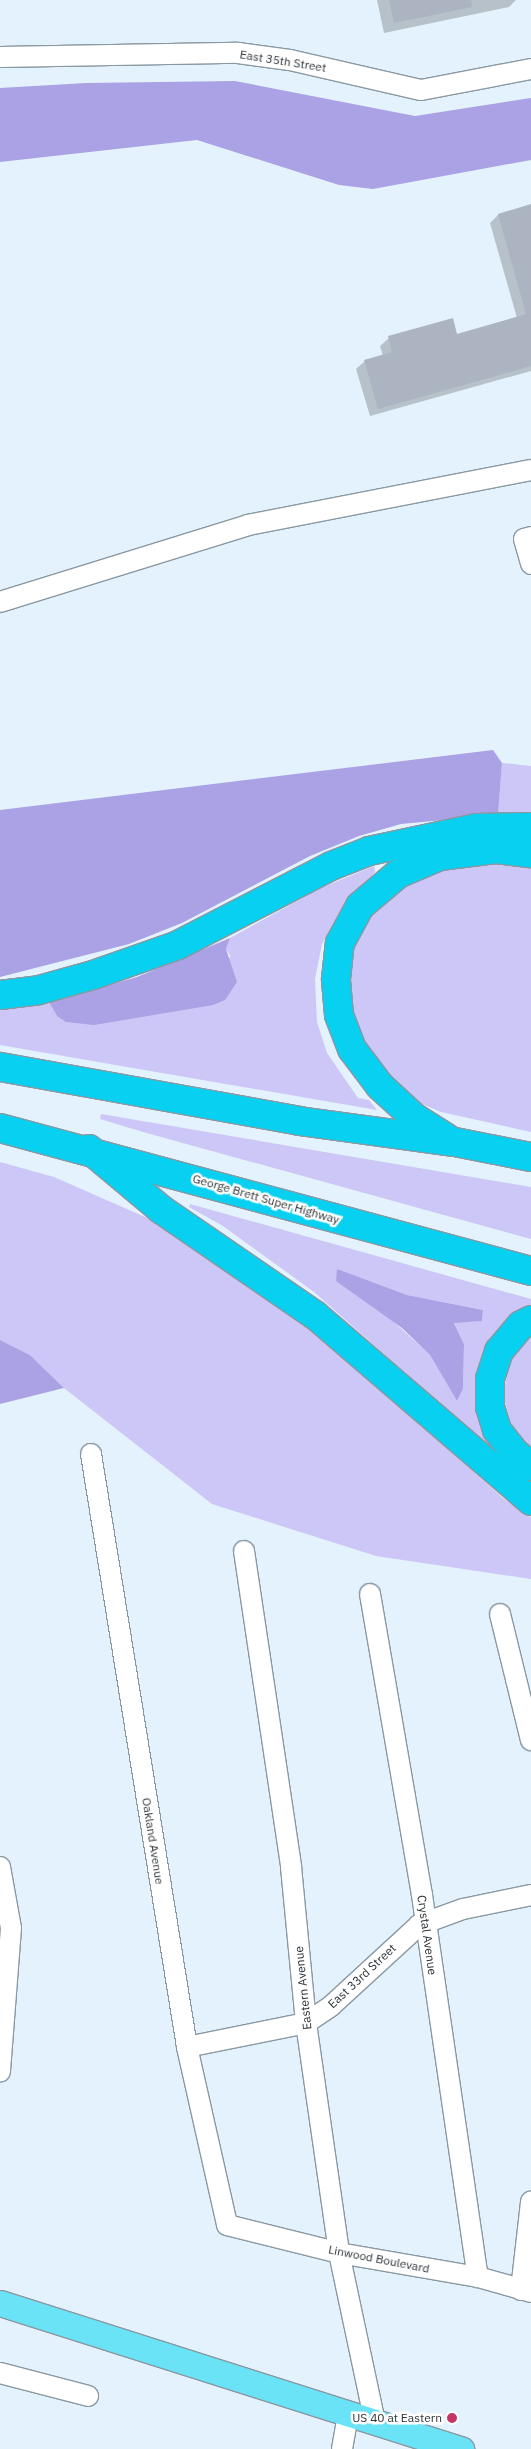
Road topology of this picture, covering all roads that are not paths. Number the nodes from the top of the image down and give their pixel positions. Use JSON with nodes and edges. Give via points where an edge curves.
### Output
{"nodes":[{"id":1,"x":0,"y":57,"type":"edge"},
{"id":2,"x":531,"y":69,"type":"edge"},
{"id":3,"x":531,"y":470,"type":"edge"},
{"id":4,"x":531,"y":537,"type":"edge"},
{"id":5,"x":531,"y":564,"type":"edge"},
{"id":6,"x":0,"y":602,"type":"edge"},
{"id":7,"x":531,"y":827,"type":"edge"},
{"id":8,"x":531,"y":853,"type":"edge"},
{"id":9,"x":0,"y":995,"type":"edge"},
{"id":10,"x":0,"y":1067,"type":"edge"},
{"id":11,"x":0,"y":1128,"type":"edge"},
{"id":12,"x":454,"y":1142,"type":"junction"},
{"id":13,"x":89,"y":1149,"type":"junction"},
{"id":14,"x":531,"y":1157,"type":"edge"},
{"id":15,"x":531,"y":1272,"type":"edge"},
{"id":16,"x":531,"y":1320,"type":"edge"},
{"id":17,"x":91,"y":1454,"type":"dead end"},
{"id":18,"x":531,"y":1466,"type":"edge"},
{"id":19,"x":531,"y":1500,"type":"edge"},
{"id":20,"x":244,"y":1551,"type":"dead end"},
{"id":21,"x":370,"y":1594,"type":"dead end"},
{"id":22,"x":500,"y":1614,"type":"dead end"},
{"id":23,"x":531,"y":1740,"type":"edge"},
{"id":24,"x":0,"y":1867,"type":"edge"},
{"id":25,"x":531,"y":1895,"type":"edge"},
{"id":26,"x":425,"y":1922,"type":"junction"},
{"id":27,"x":306,"y":2023,"type":"junction"},
{"id":28,"x":188,"y":2047,"type":"junction"},
{"id":29,"x":0,"y":2072,"type":"edge"},
{"id":30,"x":531,"y":2202,"type":"edge"},
{"id":31,"x":227,"y":2225,"type":"joint"},
{"id":32,"x":339,"y":2253,"type":"junction"},
{"id":33,"x":478,"y":2277,"type":"junction"},
{"id":34,"x":526,"y":2291,"type":"edge"},
{"id":35,"x":0,"y":2303,"type":"edge"},
{"id":36,"x":0,"y":2373,"type":"edge"},
{"id":37,"x":88,"y":2396,"type":"dead end"},
{"id":38,"x":348,"y":2415,"type":"junction"},
{"id":39,"x":375,"y":2423,"type":"junction"},
{"id":40,"x":342,"y":2449,"type":"edge"},
{"id":41,"x":461,"y":2449,"type":"edge"}],
"edges":[{"from":1,"to":2,"type":"street","name":"East 35th Street","via":[[238,53],[290,60],[421,90]]},
{"from":3,"to":6,"type":"street","via":[[248,525]]},
{"from":4,"to":5,"type":"street","via":[[524,539]]},
{"from":7,"to":9,"type":"highway","via":[[476,828],[369,851],[331,866],[178,945],[66,983]]},
{"from":8,"to":12,"type":"highway","via":[[496,849],[440,856],[398,874],[360,906],[340,943],[336,980],[339,1015],[352,1049],[380,1086],[416,1119]]},
{"from":10,"to":12,"type":"highway","via":[[299,1121]]},
{"from":11,"to":13,"type":"highway","name":"George Brett Super Highway"},
{"from":12,"to":14,"type":"highway"},
{"from":13,"to":15,"type":"highway","name":"George Brett Super Highway"},
{"from":13,"to":19,"type":"highway","via":[[162,1210],[315,1315]]},
{"from":16,"to":18,"type":"highway","via":[[521,1325],[499,1351],[490,1378],[490,1407],[498,1430],[515,1453]]},
{"from":17,"to":28,"type":"street","name":"Oakland Avenue"},
{"from":20,"to":27,"type":"street","name":"Eastern Avenue","via":[[291,1868]]},
{"from":21,"to":26,"type":"street","name":"Crystal Avenue"},
{"from":22,"to":23,"type":"street"},
{"from":24,"to":29,"type":"street","via":[[11,1928]]},
{"from":25,"to":26,"type":"street","name":"East 33rd Street","via":[[463,1909]]},
{"from":26,"to":27,"type":"street","name":"East 33rd Street","via":[[332,2006]]},
{"from":26,"to":33,"type":"street","name":"Crystal Avenue"},
{"from":27,"to":28,"type":"street","name":"East 33rd Street"},
{"from":27,"to":32,"type":"street","name":"Eastern Avenue"},
{"from":28,"to":31,"type":"street","name":"Oakland Avenue"},
{"from":30,"to":34,"type":"street"},
{"from":31,"to":32,"type":"street","name":"Linwood Boulevard"},
{"from":32,"to":33,"type":"street","name":"Linwood Boulevard"},
{"from":32,"to":39,"type":"street","name":"Eastern Avenue"},
{"from":33,"to":34,"type":"street","name":"Linwood Boulevard"},
{"from":35,"to":38,"type":"main road"},
{"from":36,"to":37,"type":"street"},
{"from":38,"to":39,"type":"main road"},
{"from":38,"to":40,"type":"street"},
{"from":39,"to":41,"type":"main road"}]}
